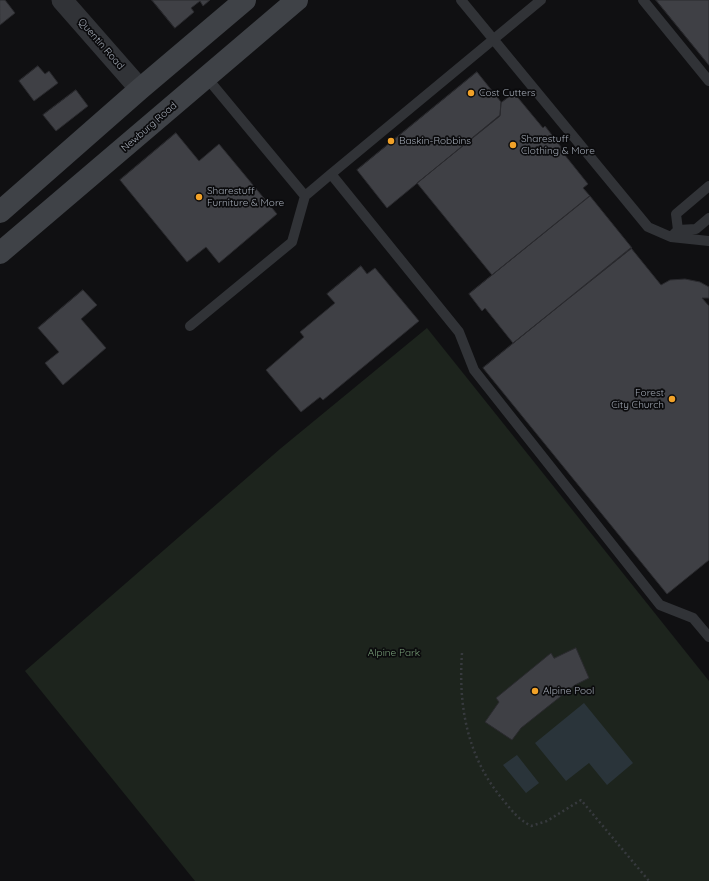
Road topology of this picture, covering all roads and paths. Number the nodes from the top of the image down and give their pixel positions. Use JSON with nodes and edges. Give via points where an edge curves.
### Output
{"nodes":[{"id":1,"x":62,"y":0,"type":"edge"},
{"id":2,"x":245,"y":0,"type":"edge"},
{"id":3,"x":297,"y":0,"type":"edge"},
{"id":4,"x":461,"y":0,"type":"edge"},
{"id":5,"x":541,"y":0,"type":"edge"},
{"id":6,"x":643,"y":0,"type":"edge"},
{"id":7,"x":494,"y":38,"type":"junction"},
{"id":8,"x":185,"y":51,"type":"junction"},
{"id":9,"x":207,"y":78,"type":"junction"},
{"id":10,"x":709,"y":81,"type":"edge"},
{"id":11,"x":140,"y":89,"type":"junction"},
{"id":12,"x":331,"y":174,"type":"junction"},
{"id":13,"x":709,"y":186,"type":"edge"},
{"id":14,"x":305,"y":196,"type":"junction"},
{"id":15,"x":0,"y":212,"type":"edge"},
{"id":16,"x":709,"y":218,"type":"edge"},
{"id":17,"x":675,"y":233,"type":"junction"},
{"id":18,"x":709,"y":241,"type":"edge"},
{"id":19,"x":0,"y":253,"type":"edge"},
{"id":20,"x":190,"y":326,"type":"dead end"},
{"id":21,"x":709,"y":637,"type":"edge"},
{"id":22,"x":462,"y":653,"type":"dead end"},
{"id":23,"x":650,"y":881,"type":"edge"}],
"edges":[{"from":1,"to":11,"type":"street","name":"Quentin Road"},
{"from":2,"to":8,"type":"main road"},
{"from":3,"to":9,"type":"main road","name":"Newburg Road"},
{"from":4,"to":7,"type":"lane"},
{"from":5,"to":7,"type":"lane"},
{"from":6,"to":10,"type":"lane"},
{"from":7,"to":12,"type":"lane"},
{"from":7,"to":17,"type":"lane","via":[[648,227]]},
{"from":8,"to":9,"type":"main road"},
{"from":8,"to":11,"type":"main road"},
{"from":9,"to":14,"type":"lane"},
{"from":9,"to":19,"type":"main road","name":"Newburg Road"},
{"from":11,"to":15,"type":"main road"},
{"from":12,"to":14,"type":"lane"},
{"from":12,"to":21,"type":"lane","via":[[459,332],[474,370],[660,605],[693,618]]},
{"from":13,"to":17,"type":"lane","via":[[676,214]]},
{"from":14,"to":20,"type":"lane","via":[[292,242]]},
{"from":16,"to":17,"type":"lane","via":[[696,228]]},
{"from":17,"to":18,"type":"lane"},
{"from":22,"to":23,"type":"path","via":[[460,682],[467,728],[471,747],[489,784],[520,820],[531,826],[547,821],[581,800]]}]}
